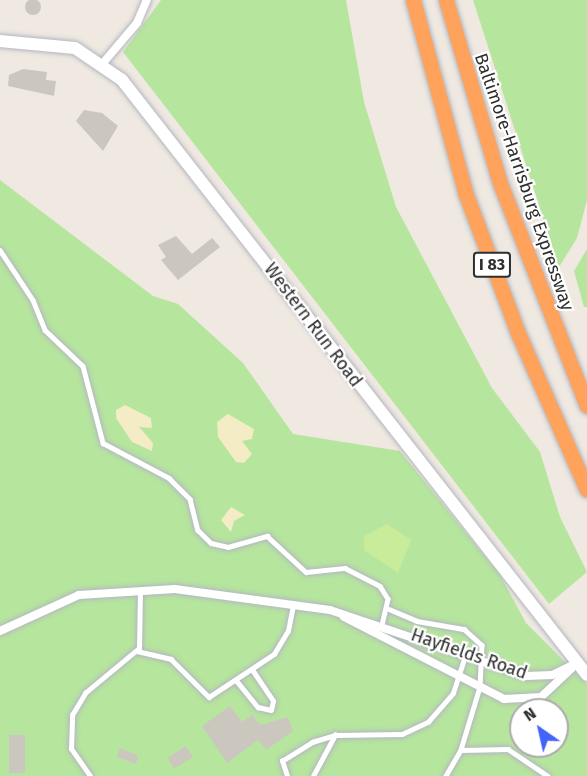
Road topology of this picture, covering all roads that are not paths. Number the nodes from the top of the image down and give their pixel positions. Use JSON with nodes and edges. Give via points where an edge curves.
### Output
{"nodes":[{"id":1,"x":147,"y":0,"type":"edge"},
{"id":2,"x":413,"y":0,"type":"edge"},
{"id":3,"x":446,"y":0,"type":"edge"},
{"id":4,"x":0,"y":41,"type":"edge"},
{"id":5,"x":103,"y":63,"type":"junction"},
{"id":6,"x":0,"y":250,"type":"edge"},
{"id":7,"x":587,"y":406,"type":"edge"},
{"id":8,"x":587,"y":490,"type":"edge"},
{"id":9,"x":140,"y":589,"type":"junction"},
{"id":10,"x":294,"y":602,"type":"junction"},
{"id":11,"x":330,"y":609,"type":"junction"},
{"id":12,"x":389,"y":609,"type":"junction"},
{"id":13,"x":382,"y":625,"type":"junction"},
{"id":14,"x":0,"y":631,"type":"edge"},
{"id":15,"x":137,"y":651,"type":"junction"},
{"id":16,"x":465,"y":655,"type":"junction"},
{"id":17,"x":480,"y":660,"type":"junction"},
{"id":18,"x":577,"y":663,"type":"junction"},
{"id":19,"x":252,"y":670,"type":"junction"},
{"id":20,"x":587,"y":675,"type":"edge"},
{"id":21,"x":458,"y":676,"type":"junction"},
{"id":22,"x":237,"y":680,"type":"junction"},
{"id":23,"x":480,"y":687,"type":"junction"},
{"id":24,"x":335,"y":735,"type":"junction"},
{"id":25,"x":461,"y":750,"type":"junction"},
{"id":26,"x":90,"y":776,"type":"edge"},
{"id":27,"x":287,"y":776,"type":"edge"},
{"id":28,"x":313,"y":776,"type":"edge"},
{"id":29,"x":446,"y":776,"type":"edge"},
{"id":30,"x":548,"y":776,"type":"edge"}],
"edges":[{"from":1,"to":5,"type":"street","via":[[137,23]]},
{"from":2,"to":8,"type":"highway","number":"I 83","via":[[465,192],[518,333]]},
{"from":3,"to":7,"type":"highway","name":"Baltimore-Harrisburg Expressway","number":"I 83","via":[[500,183]]},
{"from":4,"to":5,"type":"street","name":"Western Run Road","via":[[56,43]]},
{"from":5,"to":18,"type":"street","name":"Western Run Road","via":[[164,129]]},
{"from":6,"to":12,"type":"lane","via":[[33,300],[45,330],[83,366],[103,443],[169,478],[194,506],[203,538],[220,547],[267,536],[306,572],[345,568],[380,586]]},
{"from":9,"to":10,"type":"street","name":"Hayfields Road"},
{"from":9,"to":14,"type":"street","name":"Hayfields Road","via":[[52,603]]},
{"from":9,"to":15,"type":"lane"},
{"from":10,"to":11,"type":"street","name":"Hayfields Road"},
{"from":10,"to":19,"type":"lane","via":[[282,643]]},
{"from":11,"to":13,"type":"street","name":"Hayfields Road"},
{"from":11,"to":21,"type":"street","name":"Hayfields Road"},
{"from":12,"to":13,"type":"lane"},
{"from":12,"to":17,"type":"lane","via":[[472,633],[482,645]]},
{"from":13,"to":16,"type":"street","name":"Hayfields Road"},
{"from":15,"to":22,"type":"lane","via":[[171,659],[209,697]]},
{"from":15,"to":26,"type":"lane","via":[[85,693],[72,715],[71,749]]},
{"from":16,"to":17,"type":"street","name":"Hayfields Road"},
{"from":16,"to":21,"type":"lane"},
{"from":17,"to":18,"type":"street","name":"Hayfields Road","via":[[539,677]]},
{"from":17,"to":23,"type":"lane"},
{"from":18,"to":20,"type":"street","name":"Western Run Road"},
{"from":18,"to":23,"type":"street","name":"Hayfields Road","via":[[553,687],[530,700],[504,699]]},
{"from":19,"to":22,"type":"lane"},
{"from":19,"to":22,"type":"lane","via":[[273,701],[268,711],[258,707]]},
{"from":21,"to":23,"type":"street","name":"Hayfields Road"},
{"from":21,"to":24,"type":"lane","via":[[447,704],[416,729],[389,736]]},
{"from":23,"to":25,"type":"lane"},
{"from":24,"to":27,"type":"lane","via":[[286,756],[281,767]]},
{"from":24,"to":28,"type":"lane"},
{"from":25,"to":29,"type":"lane"},
{"from":25,"to":30,"type":"lane","via":[[508,749]]}]}
